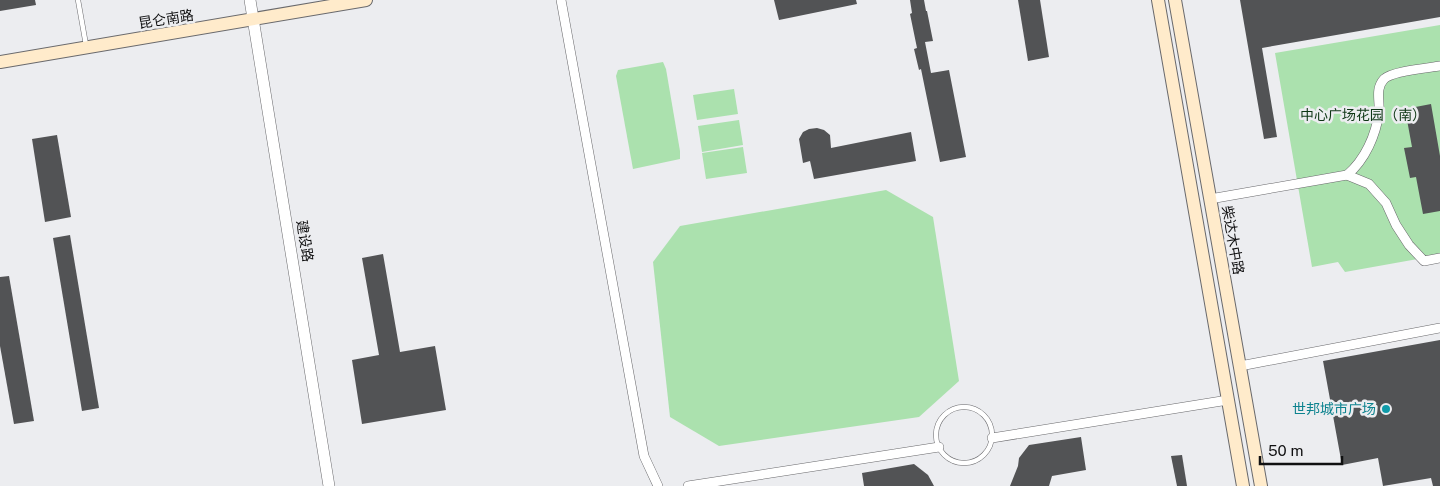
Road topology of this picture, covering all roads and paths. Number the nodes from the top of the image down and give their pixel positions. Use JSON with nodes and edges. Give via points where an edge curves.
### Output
{"nodes":[{"id":1,"x":78,"y":0,"type":"edge"},
{"id":2,"x":250,"y":0,"type":"edge"},
{"id":3,"x":366,"y":0,"type":"edge"},
{"id":4,"x":561,"y":0,"type":"edge"},
{"id":5,"x":1158,"y":0,"type":"edge"},
{"id":6,"x":1175,"y":0,"type":"edge"},
{"id":7,"x":254,"y":20,"type":"junction"},
{"id":8,"x":87,"y":48,"type":"junction"},
{"id":9,"x":0,"y":62,"type":"edge"},
{"id":10,"x":1440,"y":66,"type":"edge"},
{"id":11,"x":1347,"y":175,"type":"junction"},
{"id":12,"x":1210,"y":199,"type":"junction"},
{"id":13,"x":1440,"y":258,"type":"edge"},
{"id":14,"x":1440,"y":328,"type":"edge"},
{"id":15,"x":1240,"y":366,"type":"junction"},
{"id":16,"x":1228,"y":400,"type":"junction"},
{"id":17,"x":992,"y":438,"type":"junction"},
{"id":18,"x":939,"y":447,"type":"junction"},
{"id":19,"x":329,"y":486,"type":"edge"},
{"id":20,"x":658,"y":486,"type":"edge"},
{"id":21,"x":688,"y":486,"type":"edge"},
{"id":22,"x":1243,"y":486,"type":"edge"},
{"id":23,"x":1262,"y":486,"type":"edge"}],
"edges":[{"from":1,"to":8,"type":"lane"},
{"from":2,"to":7,"type":"street","name":"建设路"},
{"from":3,"to":7,"type":"main road","name":"昆仑南路"},
{"from":4,"to":20,"type":"street","via":[[644,456]]},
{"from":5,"to":16,"type":"main road"},
{"from":6,"to":12,"type":"main road","name":"柴达木中路"},
{"from":7,"to":8,"type":"main road","name":"昆仑南路"},
{"from":7,"to":19,"type":"street","name":"建设路"},
{"from":8,"to":9,"type":"main road","name":"昆仑南路"},
{"from":10,"to":11,"type":"street","via":[[1385,78],[1378,91],[1379,110],[1373,138],[1356,168]]},
{"from":11,"to":12,"type":"street"},
{"from":11,"to":13,"type":"street","via":[[1369,184],[1386,203],[1409,245],[1424,261]]},
{"from":12,"to":15,"type":"main road","name":"柴达木中路"},
{"from":14,"to":15,"type":"street"},
{"from":15,"to":23,"type":"main road","name":"柴达木中路"},
{"from":16,"to":17,"type":"street"},
{"from":16,"to":22,"type":"main road"},
{"from":17,"to":18,"type":"lane","via":[[987,451],[969,462],[948,458]]},
{"from":17,"to":18,"type":"lane","via":[[988,420],[981,411],[960,407],[949,410],[941,418],[937,428]]},
{"from":18,"to":21,"type":"street"}]}
